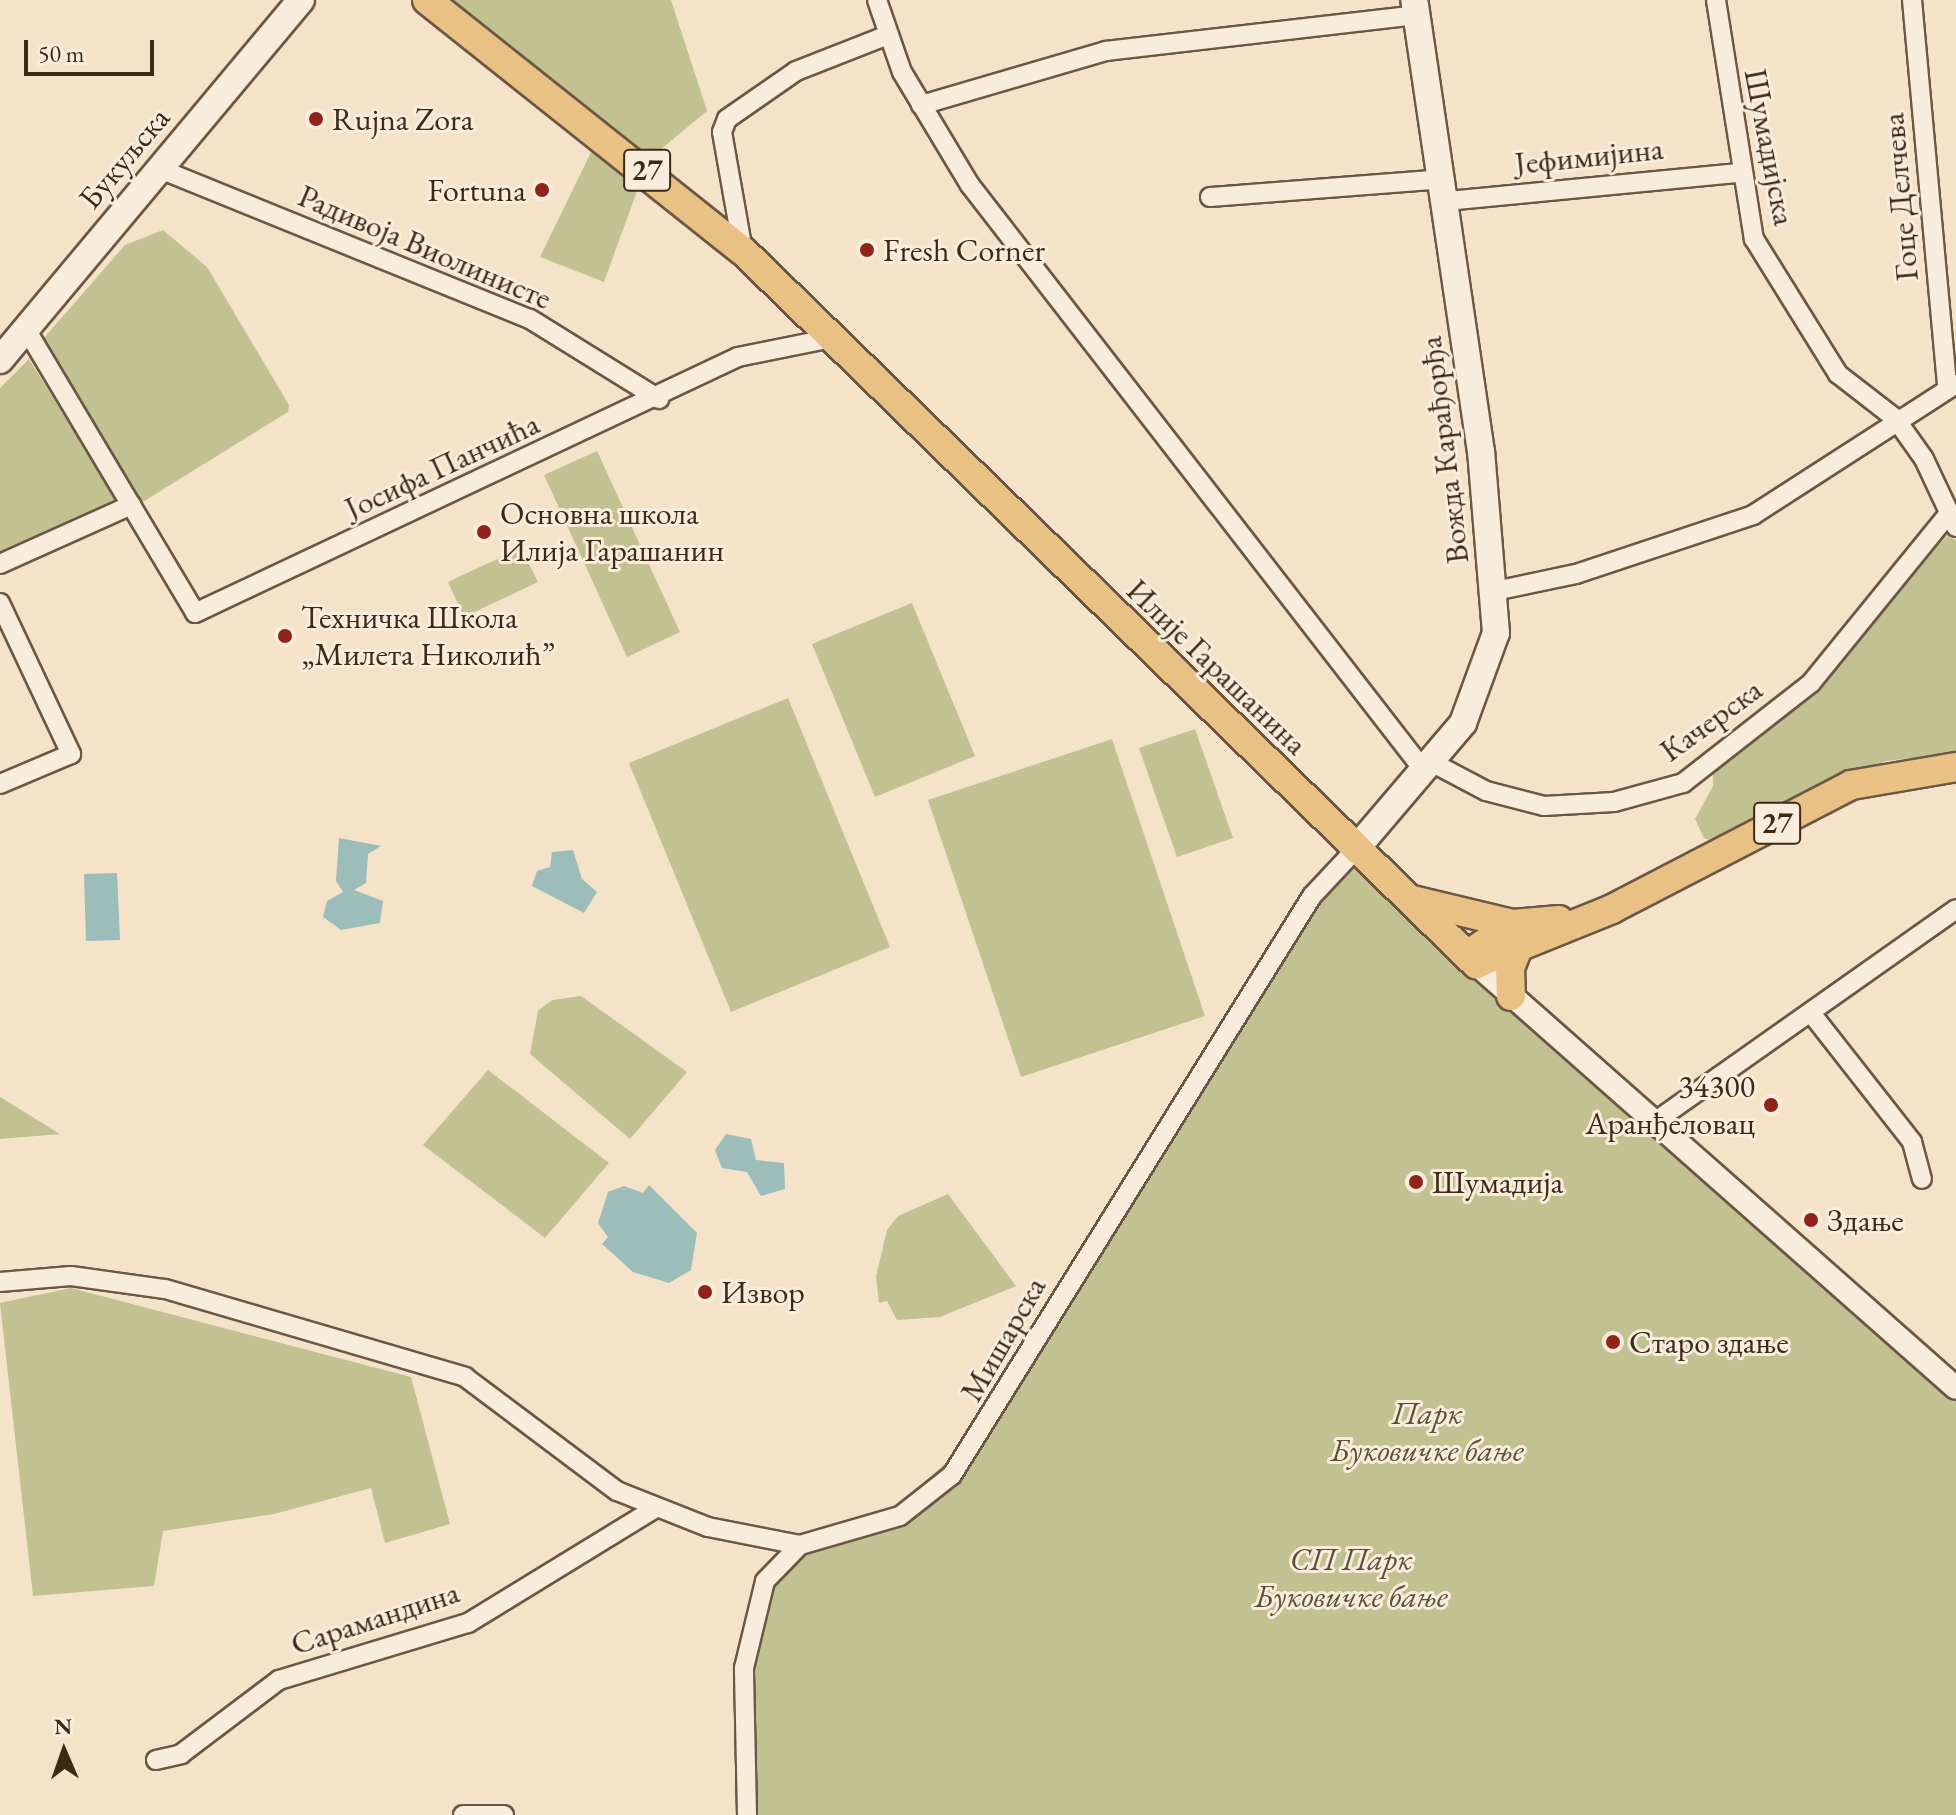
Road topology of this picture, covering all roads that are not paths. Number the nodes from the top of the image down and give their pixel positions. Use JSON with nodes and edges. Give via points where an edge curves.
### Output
{"nodes":[{"id":1,"x":301,"y":0,"type":"edge"},
{"id":2,"x":427,"y":0,"type":"edge"},
{"id":3,"x":877,"y":0,"type":"edge"},
{"id":4,"x":1716,"y":0,"type":"edge"},
{"id":5,"x":1912,"y":0,"type":"edge"},
{"id":6,"x":1415,"y":8,"type":"edge"},
{"id":7,"x":888,"y":35,"type":"junction"},
{"id":8,"x":921,"y":105,"type":"junction"},
{"id":9,"x":160,"y":169,"type":"junction"},
{"id":10,"x":1738,"y":173,"type":"junction"},
{"id":11,"x":1445,"y":190,"type":"junction"},
{"id":12,"x":1210,"y":197,"type":"dead end"},
{"id":13,"x":743,"y":251,"type":"junction"},
{"id":14,"x":26,"y":329,"type":"junction"},
{"id":15,"x":832,"y":338,"type":"junction"},
{"id":16,"x":0,"y":360,"type":"edge"},
{"id":17,"x":1952,"y":386,"type":"edge"},
{"id":18,"x":659,"y":399,"type":"junction"},
{"id":19,"x":1895,"y":418,"type":"junction"},
{"id":20,"x":131,"y":505,"type":"junction"},
{"id":21,"x":1953,"y":520,"type":"edge"},
{"id":22,"x":0,"y":564,"type":"edge"},
{"id":23,"x":1495,"y":591,"type":"junction"},
{"id":24,"x":0,"y":603,"type":"edge"},
{"id":25,"x":1956,"y":767,"type":"edge"},
{"id":26,"x":1429,"y":768,"type":"junction"},
{"id":27,"x":0,"y":784,"type":"edge"},
{"id":28,"x":1355,"y":850,"type":"junction"},
{"id":29,"x":1409,"y":899,"type":"junction"},
{"id":30,"x":1956,"y":909,"type":"edge"},
{"id":31,"x":1516,"y":935,"type":"junction"},
{"id":32,"x":1471,"y":959,"type":"junction"},
{"id":33,"x":1511,"y":996,"type":"junction"},
{"id":34,"x":1811,"y":1013,"type":"junction"},
{"id":35,"x":1653,"y":1123,"type":"junction"},
{"id":36,"x":1922,"y":1179,"type":"dead end"},
{"id":37,"x":0,"y":1282,"type":"edge"},
{"id":38,"x":1956,"y":1388,"type":"edge"},
{"id":39,"x":656,"y":1508,"type":"junction"},
{"id":40,"x":800,"y":1545,"type":"junction"},
{"id":41,"x":156,"y":1760,"type":"dead end"},
{"id":42,"x":463,"y":1815,"type":"edge"},
{"id":43,"x":504,"y":1815,"type":"edge"},
{"id":44,"x":747,"y":1815,"type":"edge"}],
"edges":[{"from":1,"to":9,"type":"main road","name":"Букуљска"},
{"from":2,"to":13,"type":"main road","name":"Илије Гарашанина","number":"27"},
{"from":3,"to":7,"type":"street"},
{"from":4,"to":10,"type":"street","name":"Шумадијска"},
{"from":5,"to":17,"type":"street","name":"Гоце Делчева"},
{"from":6,"to":8,"type":"street","via":[[1106,51]]},
{"from":6,"to":11,"type":"main road","name":"Вожда Карађорђа"},
{"from":7,"to":8,"type":"street"},
{"from":7,"to":13,"type":"street","via":[[796,71],[727,119],[722,132]]},
{"from":8,"to":26,"type":"street","via":[[970,185]]},
{"from":9,"to":14,"type":"main road","name":"Букуљска"},
{"from":9,"to":18,"type":"street","name":"Радивоја Виолинисте","via":[[530,319]]},
{"from":10,"to":11,"type":"street","name":"Јефимијина"},
{"from":10,"to":19,"type":"street","name":"Шумадијска","via":[[1754,239],[1804,326],[1838,374]]},
{"from":11,"to":12,"type":"street","name":"Јефимијина"},
{"from":11,"to":23,"type":"main road","name":"Вожда Карађорђа"},
{"from":13,"to":15,"type":"main road","name":"Илије Гарашанина","number":"27"},
{"from":14,"to":16,"type":"main road","name":"Букуљска"},
{"from":14,"to":20,"type":"street"},
{"from":15,"to":18,"type":"street","name":"Јосифа Панчића","via":[[738,357]]},
{"from":15,"to":28,"type":"main road","name":"Илије Гарашанина","number":"27"},
{"from":17,"to":19,"type":"street"},
{"from":18,"to":20,"type":"street","name":"Јосифа Панчића","via":[[195,613]]},
{"from":19,"to":21,"type":"street","name":"Шумадијска"},
{"from":19,"to":23,"type":"street","via":[[1737,522],[1576,574]]},
{"from":20,"to":22,"type":"street"},
{"from":21,"to":26,"type":"street","name":"Качерска","via":[[1811,683],[1683,783],[1614,802],[1544,806]]},
{"from":23,"to":26,"type":"main road","name":"Вожда Карађорђа","via":[[1495,646],[1482,685]]},
{"from":24,"to":27,"type":"street","via":[[71,754]]},
{"from":25,"to":31,"type":"main road","number":"27","via":[[1851,785],[1612,909]]},
{"from":26,"to":28,"type":"main road","name":"Вожда Карађорђа"},
{"from":28,"to":29,"type":"main road","name":"Илије Гарашанина","number":"27"},
{"from":28,"to":40,"type":"street","name":"Мишарска","via":[[1312,896],[952,1475],[900,1516]]},
{"from":29,"to":31,"type":"main road","number":"27"},
{"from":29,"to":32,"type":"main road","name":"Илије Гарашанина"},
{"from":30,"to":34,"type":"street"},
{"from":31,"to":32,"type":"main road","number":"27"},
{"from":31,"to":33,"type":"main road"},
{"from":32,"to":33,"type":"street","name":"Илије Гарашанина"},
{"from":33,"to":35,"type":"street","name":"Илије Гарашанина"},
{"from":34,"to":35,"type":"street"},
{"from":34,"to":36,"type":"street","via":[[1912,1142]]},
{"from":35,"to":38,"type":"street","name":"Илије Гарашанина"},
{"from":37,"to":39,"type":"street","via":[[71,1276],[165,1289],[465,1377],[617,1491]]},
{"from":39,"to":40,"type":"street"},
{"from":39,"to":41,"type":"street","name":"Сарамандина","via":[[468,1623],[279,1680],[181,1754]]},
{"from":40,"to":44,"type":"street","name":"Мишарска","via":[[765,1581],[749,1640]]},
{"from":42,"to":43,"type":"street"}]}
